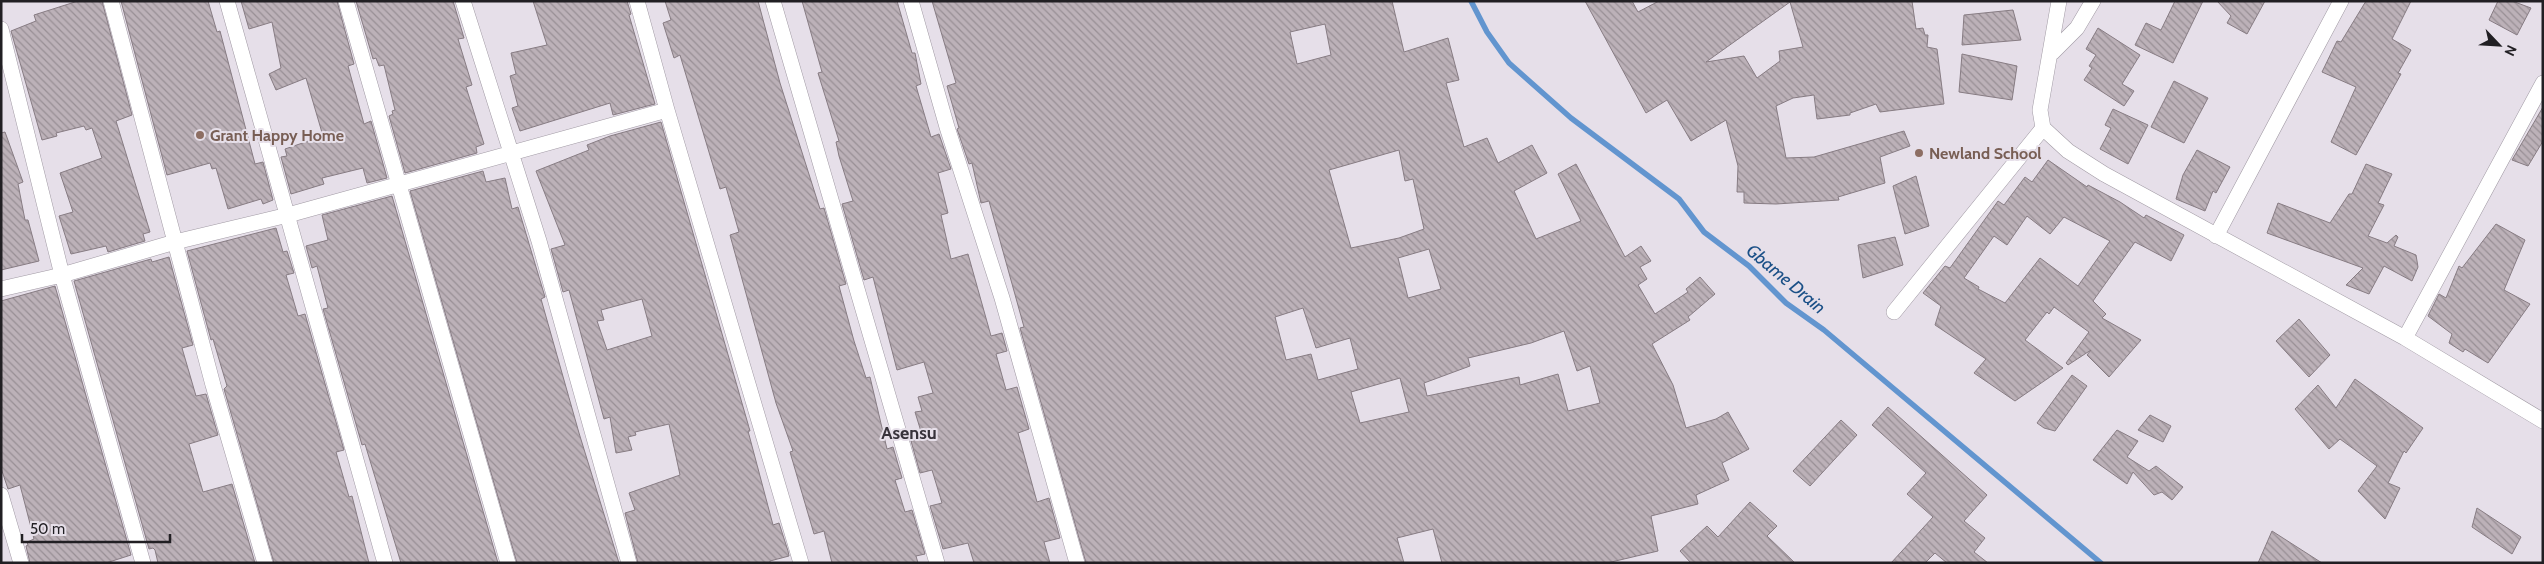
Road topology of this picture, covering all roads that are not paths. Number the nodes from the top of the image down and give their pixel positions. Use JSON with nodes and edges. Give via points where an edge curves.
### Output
{"nodes":[{"id":1,"x":111,"y":1,"type":"edge"},
{"id":2,"x":227,"y":1,"type":"edge"},
{"id":3,"x":346,"y":1,"type":"edge"},
{"id":4,"x":463,"y":1,"type":"edge"},
{"id":5,"x":637,"y":1,"type":"edge"},
{"id":6,"x":774,"y":1,"type":"edge"},
{"id":7,"x":911,"y":1,"type":"edge"},
{"id":8,"x":2059,"y":1,"type":"edge"},
{"id":9,"x":2093,"y":1,"type":"edge"},
{"id":10,"x":2341,"y":1,"type":"edge"},
{"id":11,"x":1,"y":29,"type":"edge"},
{"id":12,"x":2052,"y":53,"type":"junction"},
{"id":13,"x":2543,"y":83,"type":"edge"},
{"id":14,"x":666,"y":110,"type":"junction"},
{"id":15,"x":2043,"y":128,"type":"junction"},
{"id":16,"x":511,"y":154,"type":"junction"},
{"id":17,"x":398,"y":185,"type":"junction"},
{"id":18,"x":288,"y":215,"type":"junction"},
{"id":19,"x":2216,"y":236,"type":"junction"},
{"id":20,"x":175,"y":242,"type":"junction"},
{"id":21,"x":62,"y":275,"type":"junction"},
{"id":22,"x":1,"y":289,"type":"edge"},
{"id":23,"x":1894,"y":312,"type":"dead end"},
{"id":24,"x":2405,"y":338,"type":"junction"},
{"id":25,"x":2543,"y":421,"type":"edge"},
{"id":26,"x":1,"y":495,"type":"edge"},
{"id":27,"x":21,"y":563,"type":"edge"},
{"id":28,"x":143,"y":563,"type":"edge"},
{"id":29,"x":265,"y":563,"type":"edge"},
{"id":30,"x":385,"y":563,"type":"edge"},
{"id":31,"x":508,"y":563,"type":"edge"},
{"id":32,"x":629,"y":563,"type":"edge"},
{"id":33,"x":801,"y":563,"type":"edge"},
{"id":34,"x":937,"y":563,"type":"edge"},
{"id":35,"x":1077,"y":563,"type":"edge"}],
"edges":[{"from":1,"to":20,"type":"street"},
{"from":2,"to":18,"type":"street"},
{"from":3,"to":17,"type":"street"},
{"from":4,"to":16,"type":"street"},
{"from":5,"to":14,"type":"street"},
{"from":6,"to":34,"type":"street"},
{"from":7,"to":35,"type":"street","via":[[1002,298]]},
{"from":8,"to":12,"type":"street"},
{"from":9,"to":12,"type":"street","via":[[2076,28]]},
{"from":10,"to":19,"type":"street"},
{"from":11,"to":21,"type":"street"},
{"from":12,"to":15,"type":"street","via":[[2040,110]]},
{"from":13,"to":24,"type":"street"},
{"from":14,"to":16,"type":"street"},
{"from":14,"to":33,"type":"street"},
{"from":15,"to":19,"type":"street","via":[[2068,151]]},
{"from":15,"to":23,"type":"street"},
{"from":16,"to":17,"type":"street"},
{"from":16,"to":32,"type":"street","via":[[542,250]]},
{"from":17,"to":18,"type":"street"},
{"from":17,"to":31,"type":"street"},
{"from":18,"to":20,"type":"street"},
{"from":18,"to":30,"type":"street"},
{"from":19,"to":24,"type":"street"},
{"from":20,"to":21,"type":"street"},
{"from":20,"to":29,"type":"street"},
{"from":21,"to":22,"type":"street"},
{"from":21,"to":28,"type":"street"},
{"from":24,"to":25,"type":"street"},
{"from":26,"to":27,"type":"street"}]}
